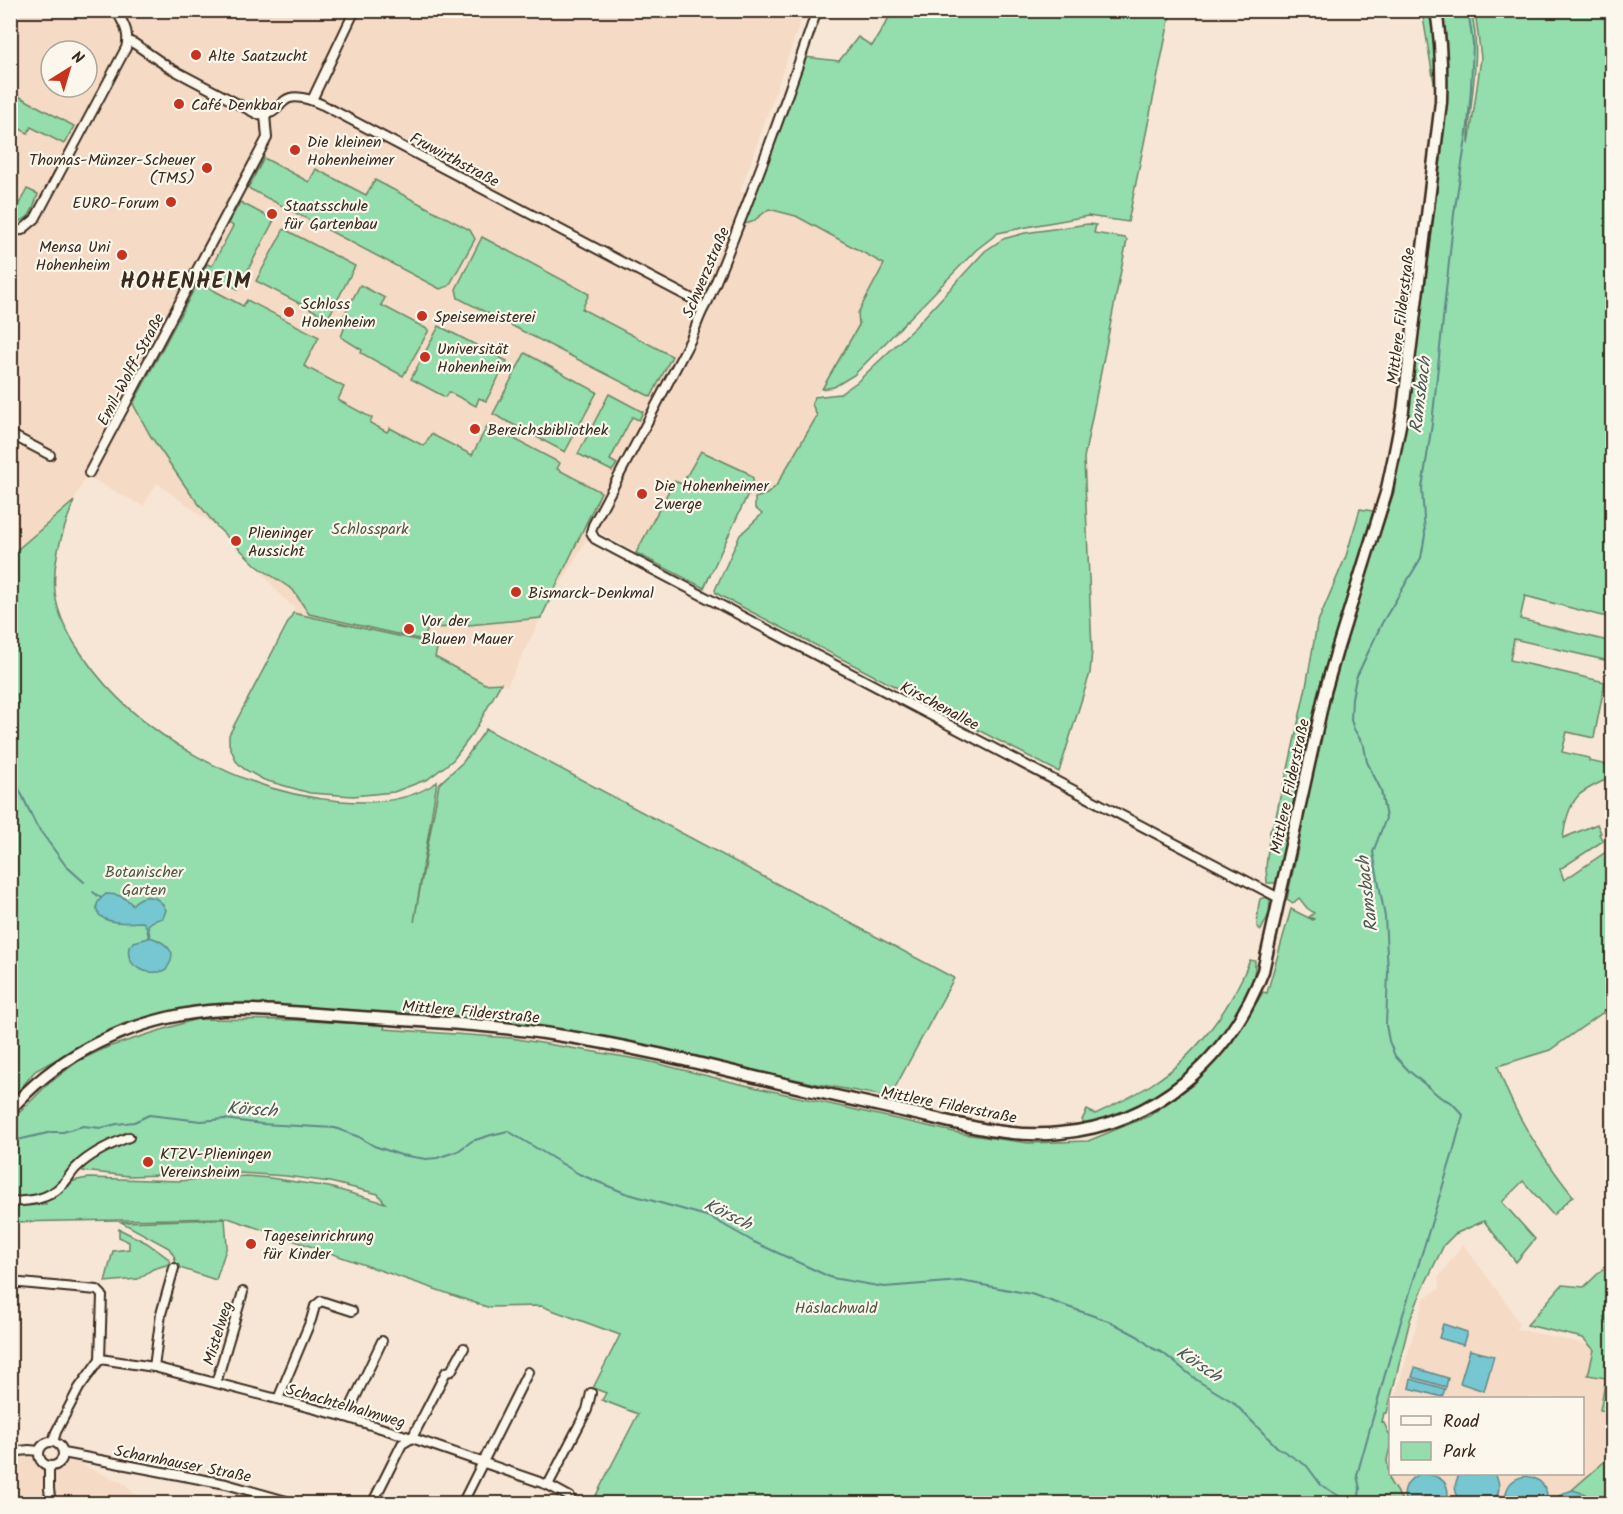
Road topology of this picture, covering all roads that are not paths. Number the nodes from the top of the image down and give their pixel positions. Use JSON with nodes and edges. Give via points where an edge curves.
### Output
{"nodes":[{"id":1,"x":117,"y":10,"type":"edge"},
{"id":2,"x":355,"y":10,"type":"edge"},
{"id":3,"x":817,"y":10,"type":"edge"},
{"id":4,"x":1436,"y":10,"type":"edge"},
{"id":5,"x":128,"y":41,"type":"junction"},
{"id":6,"x":312,"y":100,"type":"junction"},
{"id":7,"x":265,"y":115,"type":"junction"},
{"id":8,"x":10,"y":231,"type":"edge"},
{"id":9,"x":702,"y":309,"type":"junction"},
{"id":10,"x":10,"y":434,"type":"edge"},
{"id":11,"x":50,"y":455,"type":"dead end"},
{"id":12,"x":89,"y":473,"type":"dead end"},
{"id":13,"x":591,"y":532,"type":"joint"},
{"id":14,"x":1280,"y":898,"type":"junction"},
{"id":15,"x":10,"y":1110,"type":"edge"},
{"id":16,"x":129,"y":1137,"type":"dead end"},
{"id":17,"x":10,"y":1202,"type":"edge"},
{"id":18,"x":174,"y":1268,"type":"dead end"},
{"id":19,"x":10,"y":1282,"type":"edge"},
{"id":20,"x":243,"y":1292,"type":"dead end"},
{"id":21,"x":352,"y":1311,"type":"dead end"},
{"id":22,"x":382,"y":1341,"type":"dead end"},
{"id":23,"x":464,"y":1348,"type":"dead end"},
{"id":24,"x":100,"y":1359,"type":"junction"},
{"id":25,"x":154,"y":1367,"type":"junction"},
{"id":26,"x":528,"y":1372,"type":"dead end"},
{"id":27,"x":216,"y":1383,"type":"junction"},
{"id":28,"x":591,"y":1393,"type":"dead end"},
{"id":29,"x":278,"y":1399,"type":"junction"},
{"id":30,"x":346,"y":1417,"type":"junction"},
{"id":31,"x":412,"y":1438,"type":"junction"},
{"id":32,"x":53,"y":1442,"type":"junction"},
{"id":33,"x":39,"y":1451,"type":"junction"},
{"id":34,"x":10,"y":1452,"type":"edge"},
{"id":35,"x":63,"y":1453,"type":"junction"},
{"id":36,"x":483,"y":1463,"type":"junction"},
{"id":37,"x":49,"y":1466,"type":"junction"},
{"id":38,"x":548,"y":1485,"type":"junction"},
{"id":39,"x":51,"y":1503,"type":"edge"},
{"id":40,"x":297,"y":1503,"type":"edge"},
{"id":41,"x":372,"y":1503,"type":"edge"},
{"id":42,"x":462,"y":1503,"type":"edge"},
{"id":43,"x":572,"y":1503,"type":"edge"}],
"edges":[{"from":1,"to":5,"type":"street","via":[[128,30]]},
{"from":2,"to":6,"type":"street"},
{"from":3,"to":9,"type":"street","name":"Schwerzstraße","via":[[736,234]]},
{"from":4,"to":14,"type":"main road","name":"Mittlere Filderstraße","via":[[1441,45],[1441,102],[1403,410],[1386,493],[1325,692]]},
{"from":5,"to":7,"type":"street","via":[[172,70]]},
{"from":5,"to":8,"type":"street","via":[[35,219],[22,230]]},
{"from":6,"to":7,"type":"street","via":[[291,98]]},
{"from":6,"to":9,"type":"street","name":"Fruwirthstraße","via":[[678,292]]},
{"from":7,"to":12,"type":"street","name":"Emil-Wolff-Straße","via":[[267,138]]},
{"from":9,"to":13,"type":"street","name":"Schwerzstraße","via":[[690,341]]},
{"from":10,"to":11,"type":"street"},
{"from":13,"to":14,"type":"street","name":"Kirschenallee","via":[[596,539],[629,557]]},
{"from":14,"to":15,"type":"main road","name":"Mittlere Filderstraße","via":[[1254,995],[1223,1044],[1195,1074],[1160,1100],[1088,1130],[1034,1135],[998,1132],[556,1034],[241,1010],[182,1015],[110,1036],[61,1065]]},
{"from":16,"to":17,"type":"street","via":[[85,1160],[50,1194],[33,1201]]},
{"from":18,"to":25,"type":"street","via":[[161,1314]]},
{"from":19,"to":24,"type":"street","via":[[97,1290],[102,1295]]},
{"from":20,"to":27,"type":"street","name":"Mistelweg"},
{"from":21,"to":29,"type":"street","via":[[321,1301],[315,1306]]},
{"from":22,"to":30,"type":"street"},
{"from":23,"to":31,"type":"street","via":[[451,1371],[446,1372]]},
{"from":24,"to":25,"type":"street","name":"Schachtelhalmweg"},
{"from":24,"to":32,"type":"street","via":[[79,1388]]},
{"from":25,"to":27,"type":"street","name":"Schachtelhalmweg"},
{"from":26,"to":36,"type":"street"},
{"from":27,"to":29,"type":"street","name":"Schachtelhalmweg"},
{"from":28,"to":38,"type":"street","via":[[587,1410]]},
{"from":29,"to":30,"type":"street","name":"Schachtelhalmweg"},
{"from":30,"to":31,"type":"street","name":"Schachtelhalmweg"},
{"from":31,"to":36,"type":"street","name":"Schachtelhalmweg"},
{"from":31,"to":41,"type":"street","via":[[402,1444]]},
{"from":32,"to":33,"type":"street","via":[[47,1442]]},
{"from":32,"to":35,"type":"street"},
{"from":33,"to":34,"type":"street"},
{"from":33,"to":37,"type":"street","via":[[39,1458]]},
{"from":35,"to":37,"type":"street","via":[[59,1463]]},
{"from":35,"to":40,"type":"street","name":"Scharnhauser Straße","via":[[226,1484]]},
{"from":36,"to":38,"type":"street","name":"Schachtelhalmweg"},
{"from":36,"to":42,"type":"street"},
{"from":37,"to":39,"type":"street"},
{"from":38,"to":43,"type":"street","name":"Schachtelhalmweg","via":[[570,1497]]}]}
